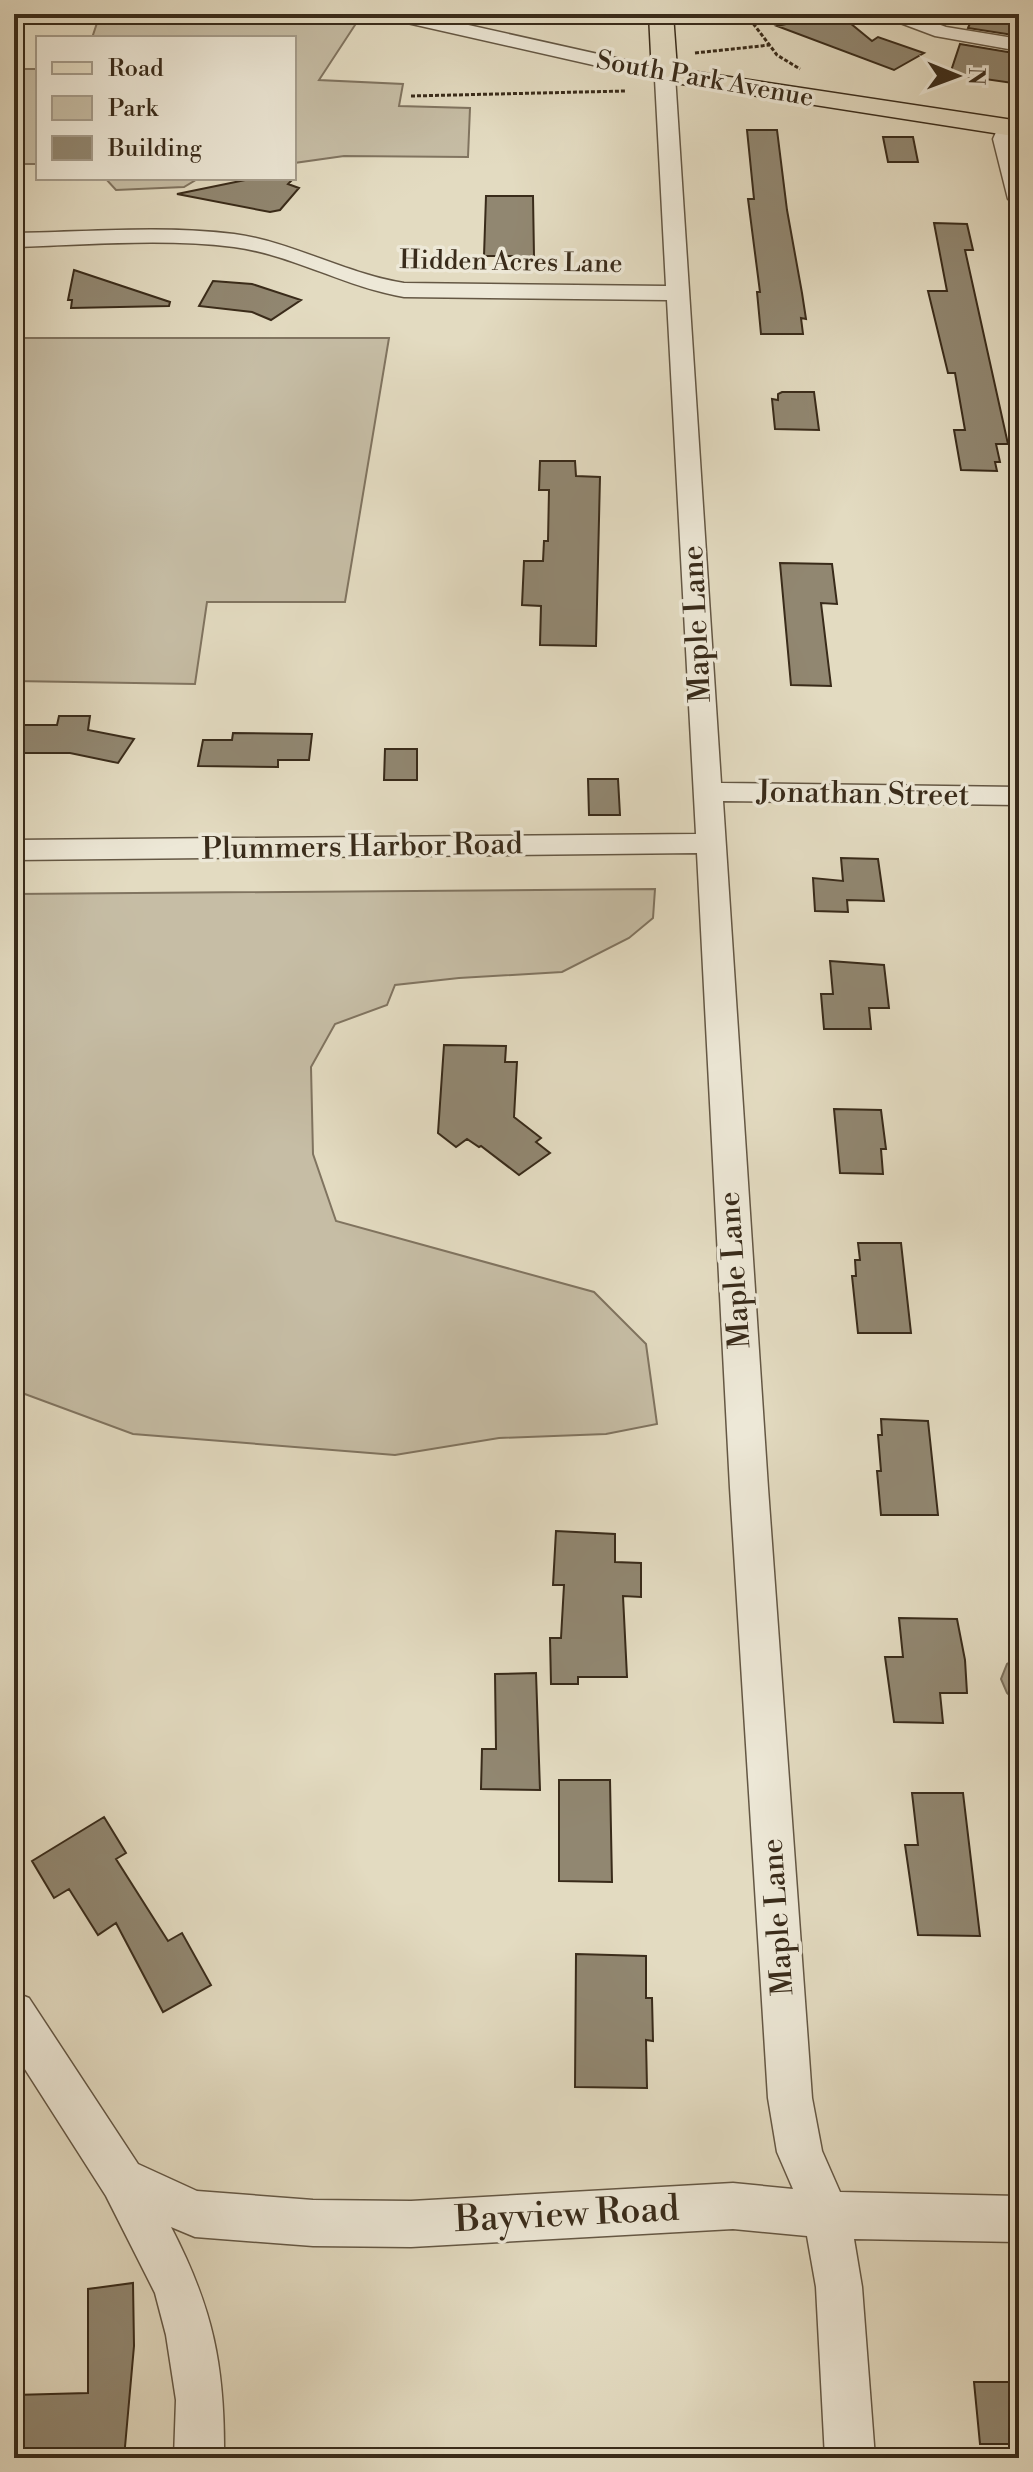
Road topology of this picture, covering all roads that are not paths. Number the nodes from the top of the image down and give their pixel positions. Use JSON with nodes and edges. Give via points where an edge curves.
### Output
{"nodes":[{"id":1,"x":394,"y":14,"type":"edge"},
{"id":2,"x":661,"y":14,"type":"edge"},
{"id":3,"x":894,"y":14,"type":"edge"},
{"id":4,"x":1019,"y":45,"type":"edge"},
{"id":5,"x":665,"y":72,"type":"junction"},
{"id":6,"x":1013,"y":128,"type":"edge"},
{"id":7,"x":1019,"y":199,"type":"edge"},
{"id":8,"x":14,"y":240,"type":"edge"},
{"id":9,"x":677,"y":293,"type":"junction"},
{"id":10,"x":706,"y":792,"type":"junction"},
{"id":11,"x":1019,"y":796,"type":"edge"},
{"id":12,"x":709,"y":843,"type":"junction"},
{"id":13,"x":14,"y":850,"type":"edge"},
{"id":14,"x":14,"y":2013,"type":"edge"},
{"id":15,"x":122,"y":2180,"type":"junction"},
{"id":16,"x":827,"y":2215,"type":"junction"},
{"id":17,"x":1019,"y":2219,"type":"edge"},
{"id":18,"x":199,"y":2458,"type":"edge"},
{"id":19,"x":850,"y":2458,"type":"edge"}],
"edges":[{"from":1,"to":5,"type":"street","name":"South Park Avenue"},
{"from":2,"to":5,"type":"main road"},
{"from":3,"to":4,"type":"street","via":[[942,32]]},
{"from":5,"to":6,"type":"main road","name":"South Park Avenue"},
{"from":5,"to":9,"type":"street","name":"Maple Lane"},
{"from":6,"to":7,"type":"street","via":[[1003,139]]},
{"from":8,"to":9,"type":"street","name":"Hidden Acres Lane","via":[[236,241],[404,290]]},
{"from":9,"to":10,"type":"street","name":"Maple Lane"},
{"from":10,"to":11,"type":"street","name":"Jonathan Street"},
{"from":10,"to":12,"type":"street","name":"Maple Lane"},
{"from":12,"to":13,"type":"street","name":"Plummers Harbor Road"},
{"from":12,"to":16,"type":"street","name":"Maple Lane","via":[[790,2098],[800,2152]]},
{"from":14,"to":15,"type":"street"},
{"from":15,"to":16,"type":"street","name":"Bayview Road","via":[[195,2214],[313,2223],[411,2224],[733,2206]]},
{"from":15,"to":18,"type":"street","via":[[177,2287],[200,2400]]},
{"from":16,"to":17,"type":"street","name":"Bayview Road"},
{"from":16,"to":19,"type":"street","name":"Maple Lane","via":[[839,2287]]}]}
